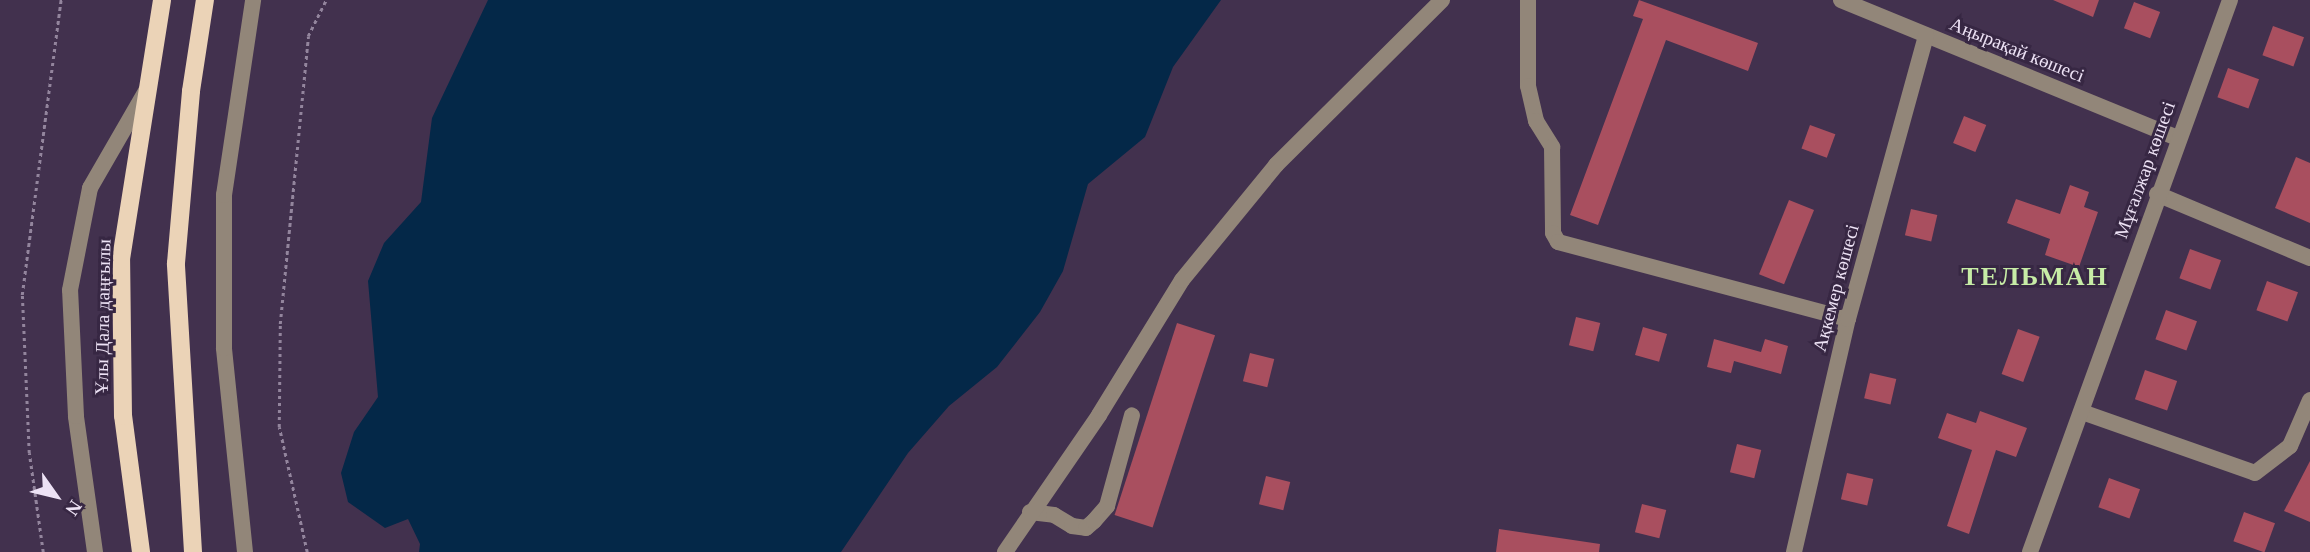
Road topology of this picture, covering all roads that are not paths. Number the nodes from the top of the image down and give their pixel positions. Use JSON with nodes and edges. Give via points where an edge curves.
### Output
{"nodes":[{"id":1,"x":162,"y":0,"type":"edge"},
{"id":2,"x":205,"y":0,"type":"edge"},
{"id":3,"x":253,"y":0,"type":"edge"},
{"id":4,"x":1442,"y":0,"type":"edge"},
{"id":5,"x":1528,"y":0,"type":"edge"},
{"id":6,"x":1841,"y":0,"type":"edge"},
{"id":7,"x":2230,"y":0,"type":"edge"},
{"id":8,"x":1926,"y":36,"type":"junction"},
{"id":9,"x":146,"y":91,"type":"junction"},
{"id":10,"x":2177,"y":138,"type":"junction"},
{"id":11,"x":2157,"y":194,"type":"junction"},
{"id":12,"x":2310,"y":258,"type":"edge"},
{"id":13,"x":1848,"y":319,"type":"junction"},
{"id":14,"x":2310,"y":400,"type":"edge"},
{"id":15,"x":2082,"y":412,"type":"junction"},
{"id":16,"x":1132,"y":415,"type":"dead end"},
{"id":17,"x":1030,"y":512,"type":"junction"},
{"id":18,"x":95,"y":552,"type":"edge"},
{"id":19,"x":141,"y":552,"type":"edge"},
{"id":20,"x":193,"y":552,"type":"edge"},
{"id":21,"x":245,"y":552,"type":"edge"},
{"id":22,"x":1005,"y":552,"type":"edge"},
{"id":23,"x":1794,"y":552,"type":"edge"},
{"id":24,"x":2030,"y":552,"type":"edge"}],
"edges":[{"from":1,"to":9,"type":"main road","name":"Ұлы Дала даңғылы"},
{"from":2,"to":20,"type":"main road","via":[[191,91],[176,263]]},
{"from":3,"to":21,"type":"street","via":[[224,195],[224,348]]},
{"from":4,"to":17,"type":"street","via":[[1276,165],[1182,280],[1099,415]]},
{"from":5,"to":13,"type":"street","via":[[1528,86],[1536,121],[1552,147],[1553,233],[1558,242]]},
{"from":6,"to":8,"type":"street","name":"Аңырақай көшесі"},
{"from":7,"to":10,"type":"street","name":"Мұғалжар көшесі"},
{"from":8,"to":10,"type":"street","name":"Аңырақай көшесі"},
{"from":8,"to":13,"type":"street","name":"Ақкемер көшесі"},
{"from":9,"to":18,"type":"street","via":[[90,188],[70,290],[76,416]]},
{"from":9,"to":19,"type":"main road","name":"Ұлы Дала даңғылы","via":[[121,259],[122,416]]},
{"from":10,"to":11,"type":"street","name":"Мұғалжар көшесі"},
{"from":11,"to":12,"type":"street"},
{"from":11,"to":15,"type":"street","name":"Мұғалжар көшесі"},
{"from":13,"to":23,"type":"street","name":"Ақкемер көшесі"},
{"from":14,"to":15,"type":"street","via":[[2290,446],[2255,473]]},
{"from":15,"to":24,"type":"street","name":"Мұғалжар көшесі"},
{"from":16,"to":17,"type":"street","via":[[1107,506],[1094,522],[1086,528],[1072,526],[1054,515]]},
{"from":17,"to":22,"type":"street"}]}
